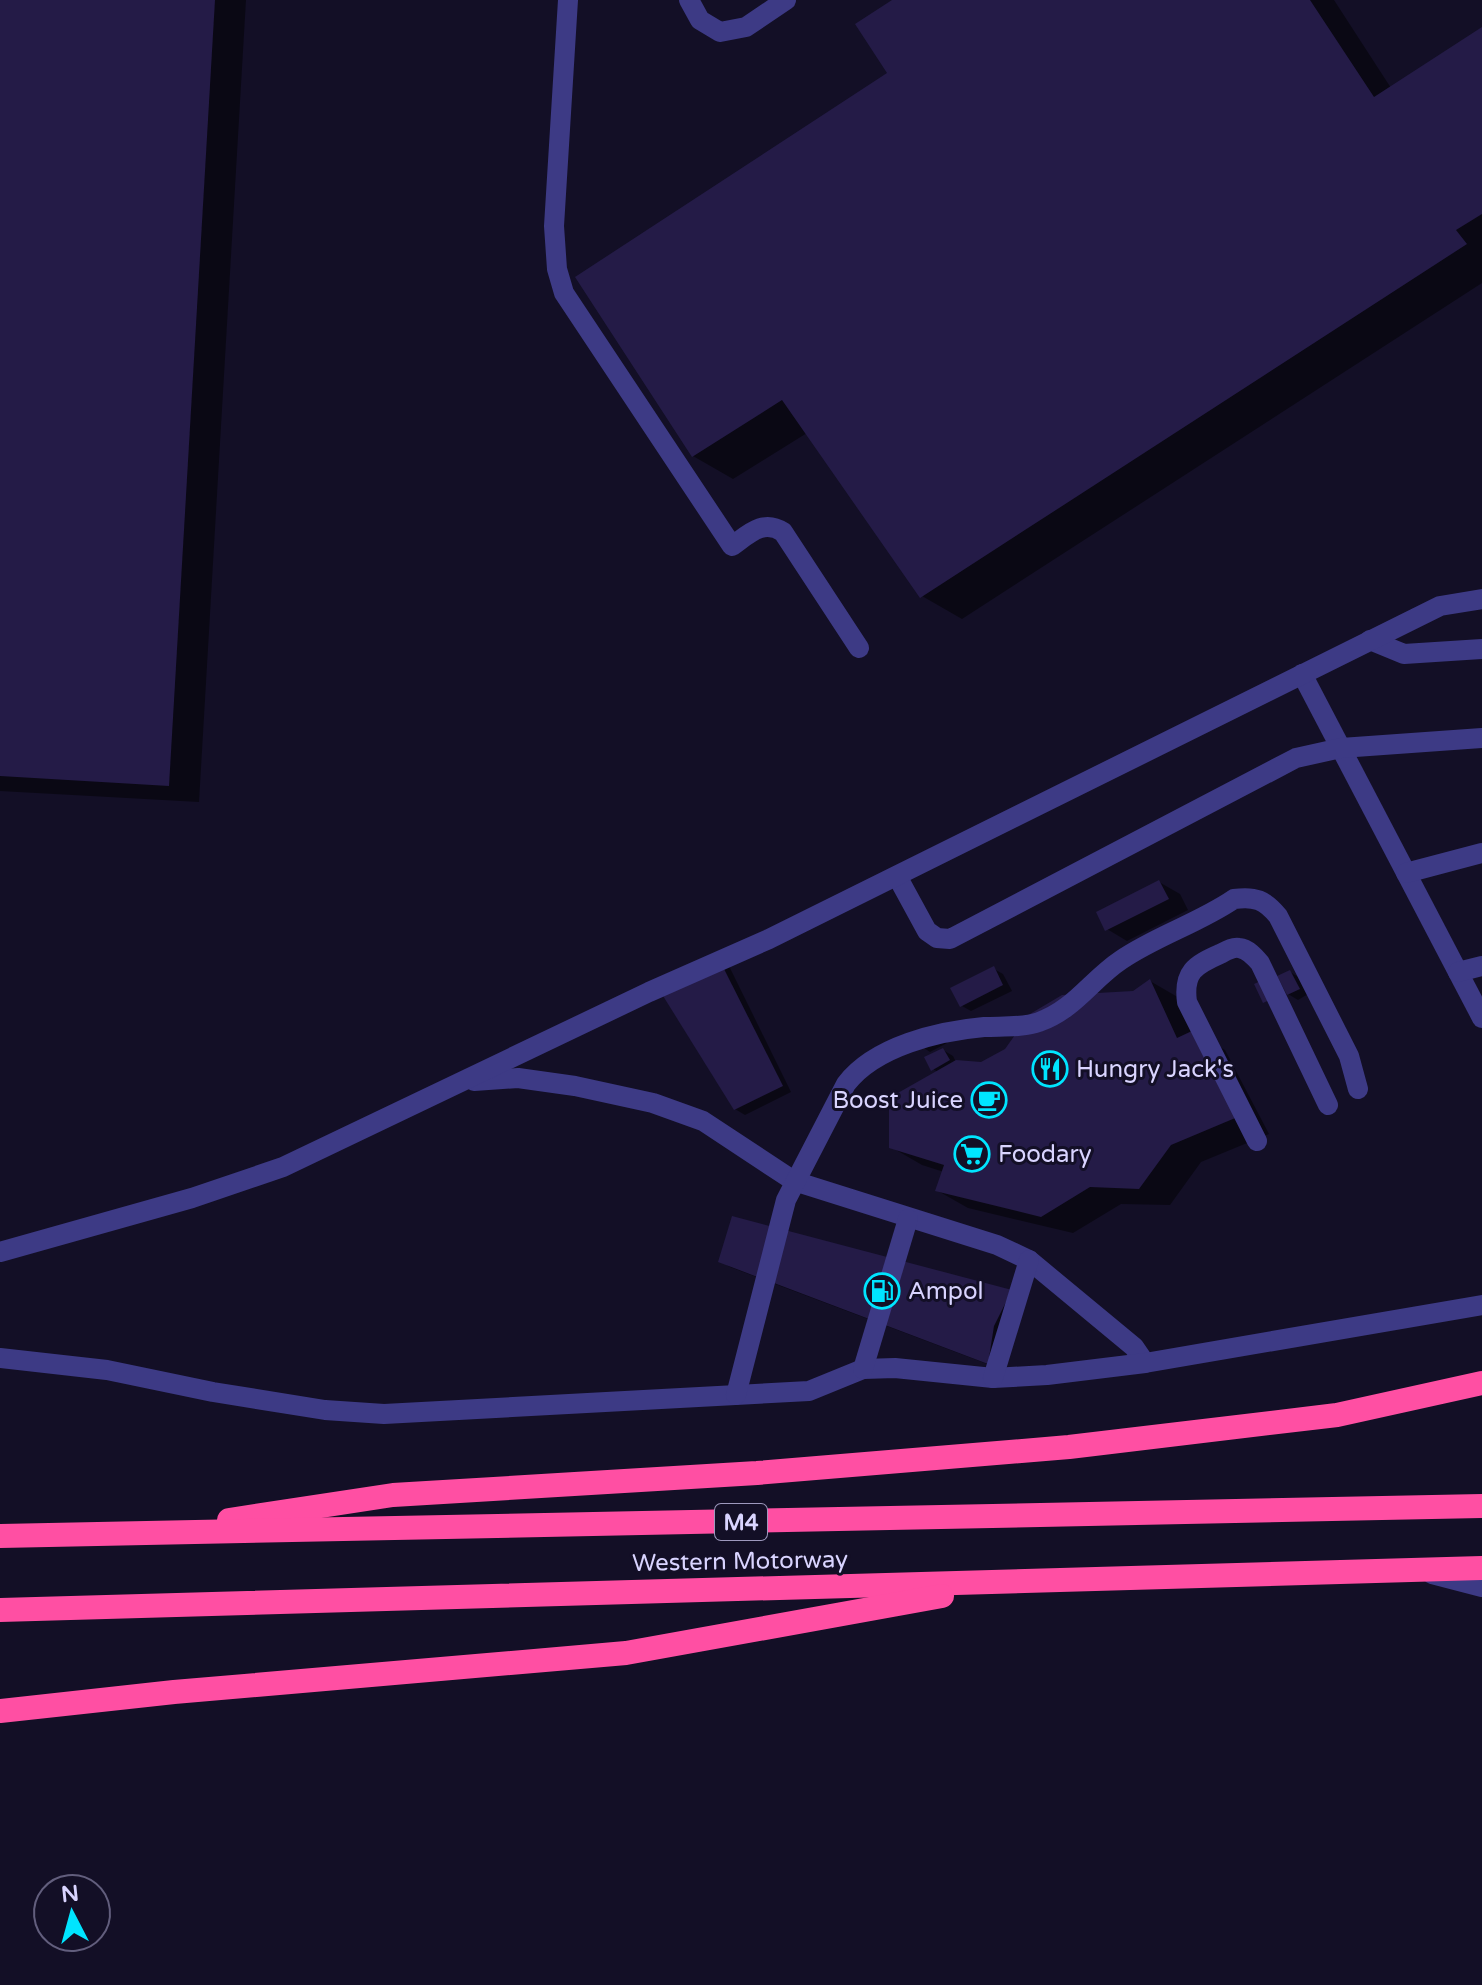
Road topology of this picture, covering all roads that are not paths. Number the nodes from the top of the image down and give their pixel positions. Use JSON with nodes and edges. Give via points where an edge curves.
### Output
{"nodes":[{"id":1,"x":568,"y":0,"type":"edge"},
{"id":2,"x":689,"y":0,"type":"edge"},
{"id":3,"x":786,"y":0,"type":"edge"},
{"id":4,"x":1482,"y":599,"type":"edge"},
{"id":5,"x":1370,"y":640,"type":"junction"},
{"id":6,"x":859,"y":648,"type":"dead end"},
{"id":7,"x":1482,"y":649,"type":"edge"},
{"id":8,"x":1302,"y":674,"type":"junction"},
{"id":9,"x":1482,"y":738,"type":"edge"},
{"id":10,"x":1341,"y":748,"type":"junction"},
{"id":11,"x":1482,"y":853,"type":"edge"},
{"id":12,"x":1406,"y":873,"type":"junction"},
{"id":13,"x":897,"y":876,"type":"junction"},
{"id":14,"x":1482,"y":966,"type":"edge"},
{"id":15,"x":1458,"y":972,"type":"junction"},
{"id":16,"x":1482,"y":1018,"type":"edge"},
{"id":17,"x":463,"y":1081,"type":"junction"},
{"id":18,"x":1358,"y":1089,"type":"dead end"},
{"id":19,"x":1328,"y":1105,"type":"dead end"},
{"id":20,"x":1257,"y":1141,"type":"dead end"},
{"id":21,"x":794,"y":1181,"type":"junction"},
{"id":22,"x":908,"y":1219,"type":"junction"},
{"id":23,"x":0,"y":1252,"type":"edge"},
{"id":24,"x":1029,"y":1260,"type":"junction"},
{"id":25,"x":1482,"y":1305,"type":"edge"},
{"id":26,"x":0,"y":1358,"type":"edge"},
{"id":27,"x":1145,"y":1363,"type":"junction"},
{"id":28,"x":863,"y":1369,"type":"junction"},
{"id":29,"x":993,"y":1378,"type":"junction"},
{"id":30,"x":1482,"y":1383,"type":"edge"},
{"id":31,"x":736,"y":1395,"type":"junction"},
{"id":32,"x":1482,"y":1506,"type":"edge"},
{"id":33,"x":131,"y":1534,"type":"junction"},
{"id":34,"x":0,"y":1536,"type":"edge"},
{"id":35,"x":1482,"y":1568,"type":"edge"},
{"id":36,"x":1420,"y":1570,"type":"junction"},
{"id":37,"x":1019,"y":1582,"type":"junction"},
{"id":38,"x":1482,"y":1587,"type":"edge"},
{"id":39,"x":0,"y":1610,"type":"edge"},
{"id":40,"x":0,"y":1711,"type":"edge"}],
"edges":[{"from":1,"to":6,"type":"lane","via":[[554,226],[564,293],[732,546],[759,527],[783,532]]},
{"from":2,"to":3,"type":"lane","via":[[700,20],[720,32],[746,27]]},
{"from":4,"to":5,"type":"lane","via":[[1440,606]]},
{"from":5,"to":7,"type":"lane","via":[[1404,654]]},
{"from":5,"to":8,"type":"lane"},
{"from":8,"to":10,"type":"lane"},
{"from":8,"to":13,"type":"lane"},
{"from":9,"to":10,"type":"lane"},
{"from":10,"to":12,"type":"lane"},
{"from":10,"to":13,"type":"lane","via":[[1296,758],[950,939],[927,931]]},
{"from":11,"to":12,"type":"lane"},
{"from":12,"to":15,"type":"lane"},
{"from":13,"to":17,"type":"lane"},
{"from":14,"to":15,"type":"lane"},
{"from":15,"to":16,"type":"lane"},
{"from":17,"to":21,"type":"lane","via":[[518,1078],[653,1103],[703,1121]]},
{"from":17,"to":23,"type":"lane","via":[[283,1167]]},
{"from":18,"to":21,"type":"lane","via":[[1349,1056],[1278,916],[1261,899],[1234,899],[1120,960],[1076,1003],[1038,1023],[939,1034],[867,1063],[846,1084]]},
{"from":19,"to":20,"type":"lane","via":[[1260,963],[1241,948],[1199,963],[1189,977],[1187,1002]]},
{"from":21,"to":22,"type":"lane"},
{"from":21,"to":31,"type":"lane"},
{"from":22,"to":24,"type":"lane"},
{"from":22,"to":28,"type":"lane"},
{"from":24,"to":27,"type":"lane","via":[[1134,1347]]},
{"from":24,"to":29,"type":"lane"},
{"from":25,"to":27,"type":"lane"},
{"from":26,"to":31,"type":"lane","via":[[107,1370],[325,1410],[384,1414]]},
{"from":27,"to":29,"type":"lane"},
{"from":28,"to":29,"type":"lane"},
{"from":28,"to":31,"type":"lane","via":[[809,1391]]},
{"from":30,"to":33,"type":"highway","via":[[1337,1415],[1069,1447],[393,1495]]},
{"from":32,"to":33,"type":"highway","name":"Western Motorway","number":"M4"},
{"from":33,"to":34,"type":"highway","name":"Western Motorway","number":"M4"},
{"from":35,"to":36,"type":"highway","name":"Western Motorway"},
{"from":36,"to":37,"type":"highway","name":"Western Motorway"},
{"from":36,"to":38,"type":"lane"},
{"from":37,"to":39,"type":"highway","name":"Western Motorway"},
{"from":37,"to":40,"type":"highway","via":[[626,1653]]}]}
